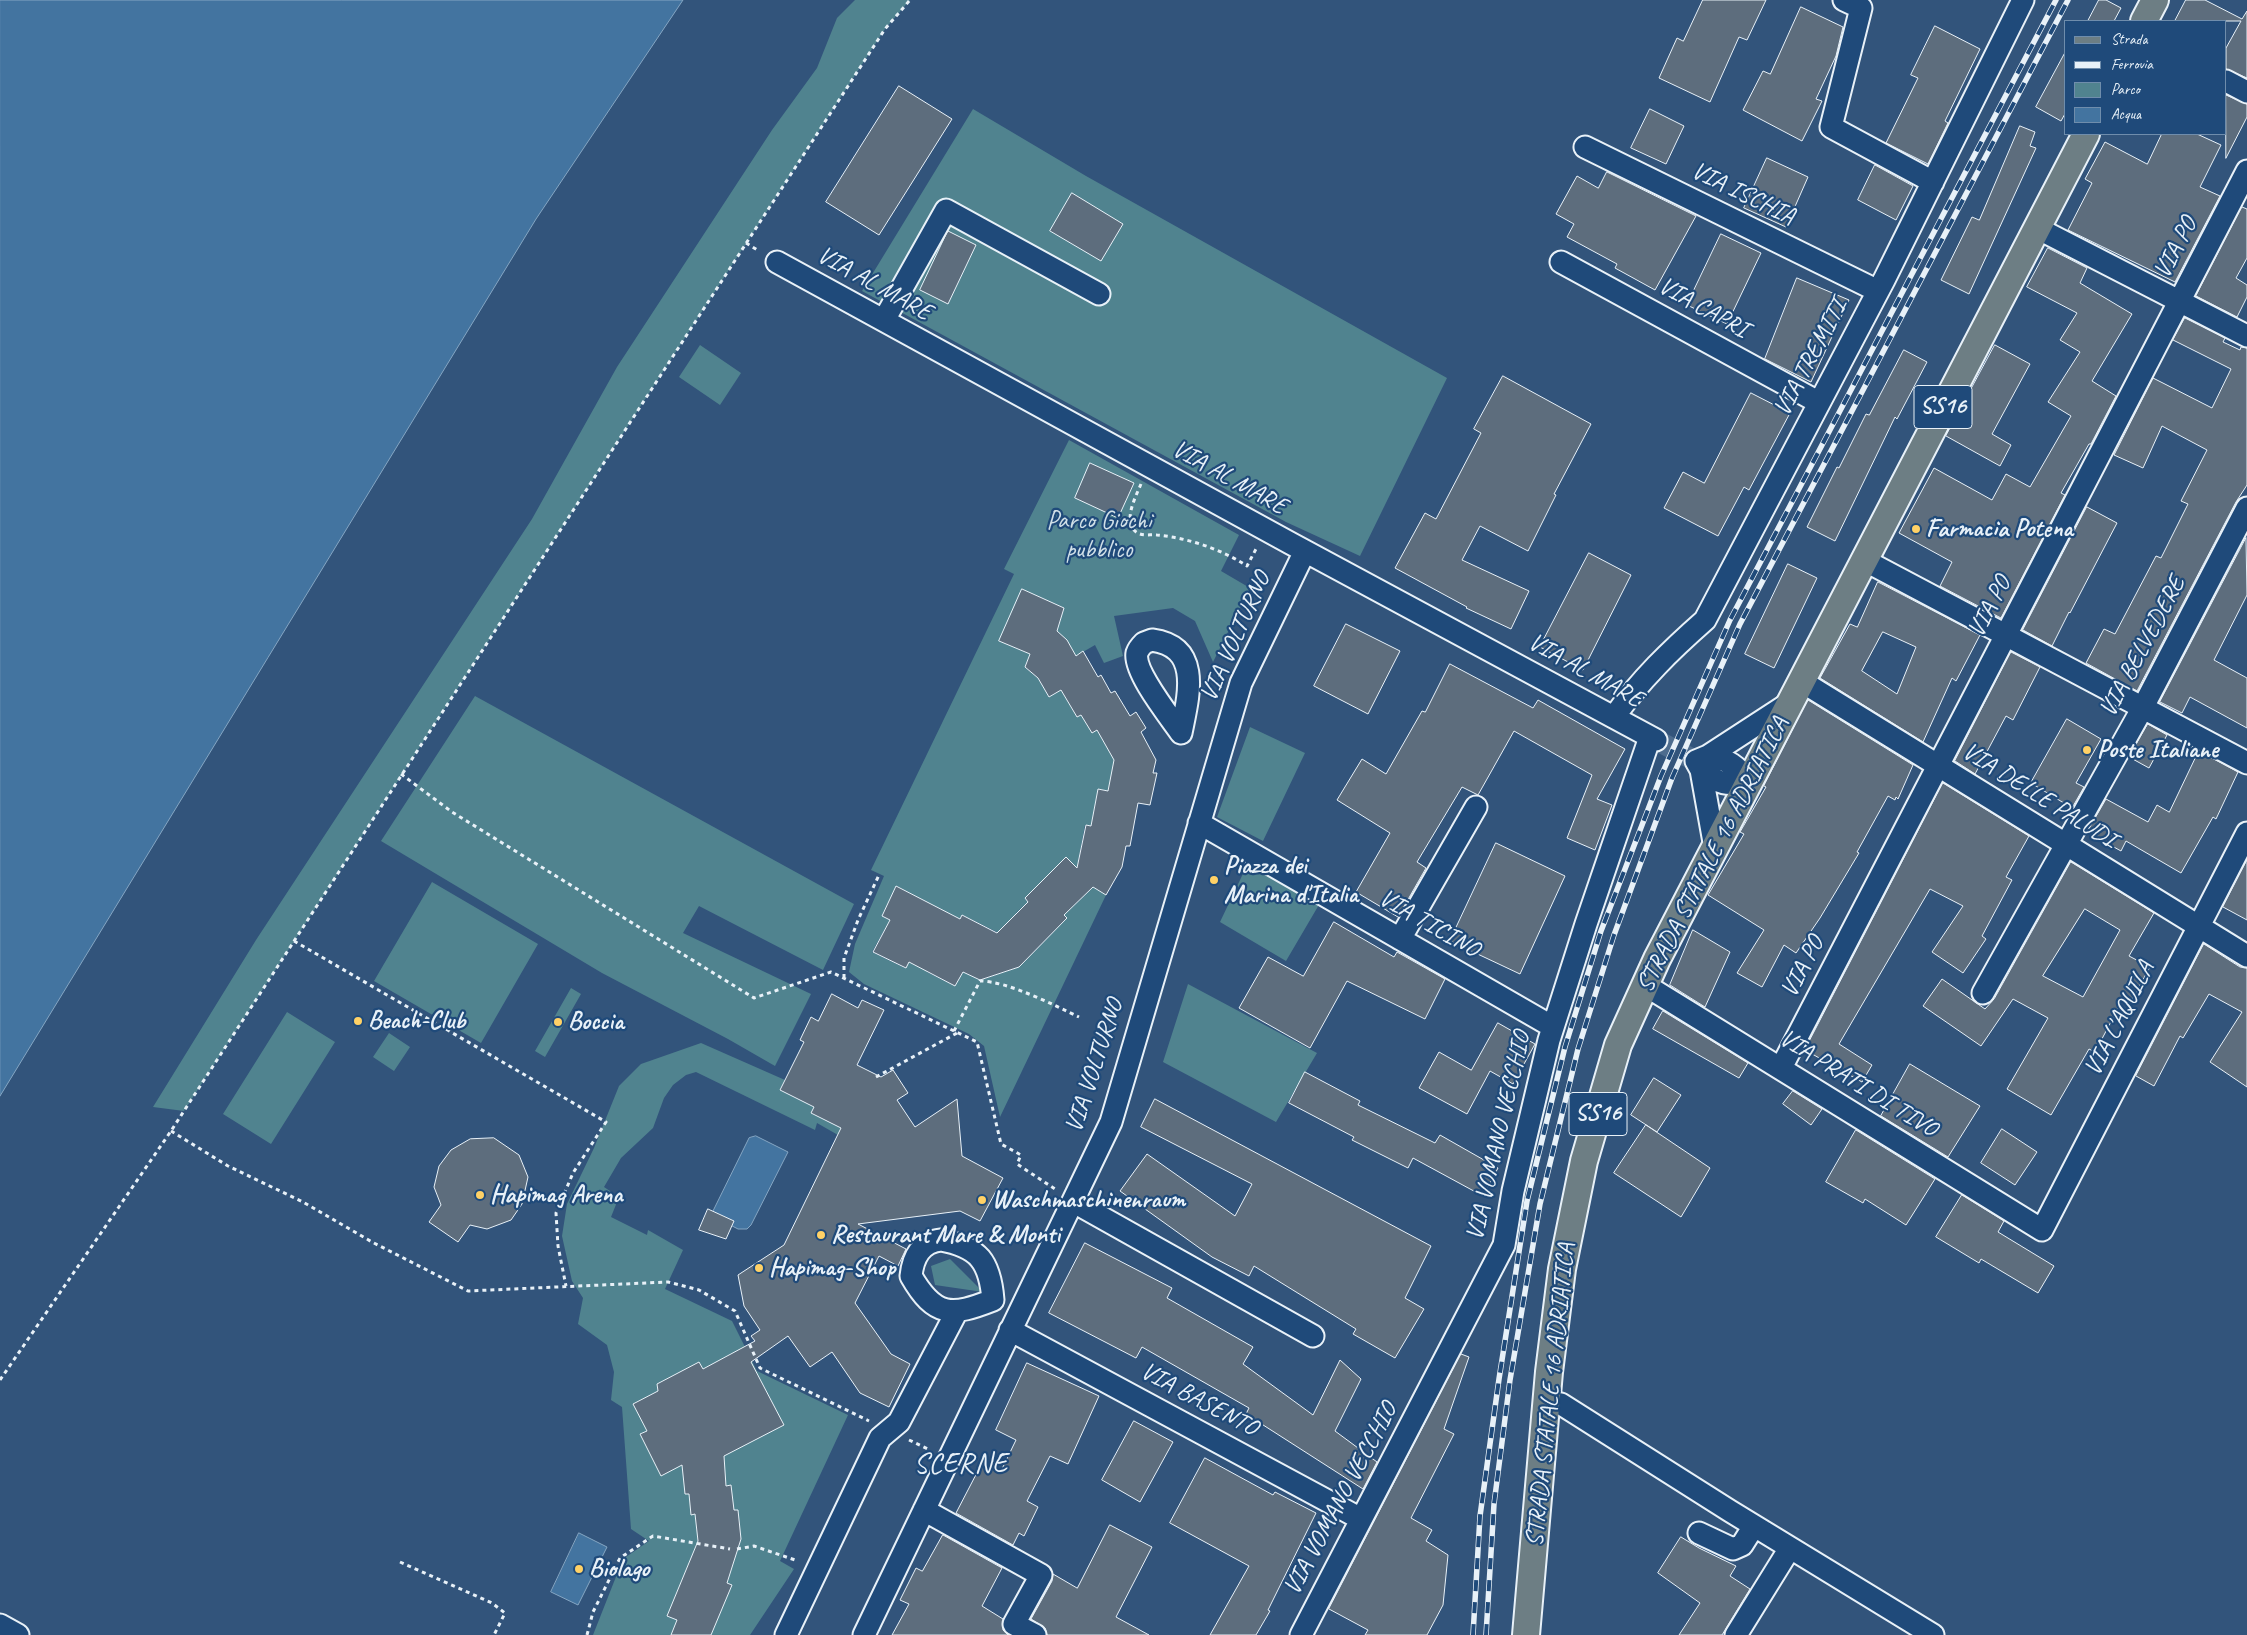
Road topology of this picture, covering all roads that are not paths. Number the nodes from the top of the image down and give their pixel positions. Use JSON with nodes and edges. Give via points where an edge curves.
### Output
{"nodes":[{"id":1,"x":1844,"y":0,"type":"edge"},
{"id":2,"x":2023,"y":0,"type":"edge"},
{"id":3,"x":2155,"y":0,"type":"edge"},
{"id":4,"x":2145,"y":20,"type":"edge"},
{"id":5,"x":2227,"y":82,"type":"edge"},
{"id":6,"x":2247,"y":92,"type":"edge"},
{"id":7,"x":2085,"y":135,"type":"edge"},
{"id":8,"x":1614,"y":146,"type":"dead end"},
{"id":9,"x":1585,"y":147,"type":"dead end"},
{"id":10,"x":2247,"y":172,"type":"edge"},
{"id":11,"x":1933,"y":182,"type":"junction"},
{"id":12,"x":2036,"y":228,"type":"junction"},
{"id":13,"x":777,"y":262,"type":"dead end"},
{"id":14,"x":1561,"y":262,"type":"dead end"},
{"id":15,"x":1881,"y":285,"type":"junction"},
{"id":16,"x":1099,"y":294,"type":"dead end"},
{"id":17,"x":2180,"y":301,"type":"junction"},
{"id":18,"x":884,"y":320,"type":"junction"},
{"id":19,"x":2247,"y":336,"type":"edge"},
{"id":20,"x":1818,"y":402,"type":"junction"},
{"id":21,"x":2247,"y":508,"type":"edge"},
{"id":22,"x":1305,"y":551,"type":"junction"},
{"id":23,"x":1864,"y":560,"type":"junction"},
{"id":24,"x":2006,"y":635,"type":"junction"},
{"id":25,"x":1796,"y":691,"type":"junction"},
{"id":26,"x":2142,"y":709,"type":"junction"},
{"id":27,"x":1614,"y":717,"type":"junction"},
{"id":28,"x":1653,"y":739,"type":"joint"},
{"id":29,"x":1705,"y":763,"type":"junction"},
{"id":30,"x":2247,"y":763,"type":"edge"},
{"id":31,"x":1938,"y":766,"type":"junction"},
{"id":32,"x":1749,"y":782,"type":"junction"},
{"id":33,"x":1476,"y":807,"type":"dead end"},
{"id":34,"x":1199,"y":823,"type":"junction"},
{"id":35,"x":2247,"y":833,"type":"edge"},
{"id":36,"x":2066,"y":846,"type":"junction"},
{"id":37,"x":1715,"y":848,"type":"junction"},
{"id":38,"x":2199,"y":927,"type":"junction"},
{"id":39,"x":1400,"y":939,"type":"junction"},
{"id":40,"x":2247,"y":956,"type":"edge"},
{"id":41,"x":1645,"y":985,"type":"junction"},
{"id":42,"x":1983,"y":993,"type":"dead end"},
{"id":43,"x":1553,"y":1027,"type":"junction"},
{"id":44,"x":1781,"y":1068,"type":"junction"},
{"id":45,"x":1078,"y":1203,"type":"junction"},
{"id":46,"x":2042,"y":1230,"type":"joint"},
{"id":47,"x":993,"y":1300,"type":"junction"},
{"id":48,"x":957,"y":1311,"type":"junction"},
{"id":49,"x":1014,"y":1321,"type":"junction"},
{"id":50,"x":1313,"y":1336,"type":"dead end"},
{"id":51,"x":1546,"y":1401,"type":"junction"},
{"id":52,"x":924,"y":1510,"type":"junction"},
{"id":53,"x":1361,"y":1519,"type":"junction"},
{"id":54,"x":1754,"y":1526,"type":"junction"},
{"id":55,"x":1699,"y":1533,"type":"dead end"},
{"id":56,"x":1790,"y":1548,"type":"junction"},
{"id":57,"x":0,"y":1625,"type":"edge"},
{"id":58,"x":18,"y":1635,"type":"edge"},
{"id":59,"x":786,"y":1635,"type":"edge"},
{"id":60,"x":864,"y":1635,"type":"edge"},
{"id":61,"x":1035,"y":1635,"type":"edge"},
{"id":62,"x":1301,"y":1635,"type":"edge"},
{"id":63,"x":1526,"y":1635,"type":"edge"},
{"id":64,"x":1736,"y":1635,"type":"edge"},
{"id":65,"x":1933,"y":1635,"type":"edge"}],
"edges":[{"from":1,"to":11,"type":"street","via":[[1861,8],[1831,127]]},
{"from":2,"to":11,"type":"street","name":"VIA TREMITI"},
{"from":3,"to":4,"type":"main road"},
{"from":5,"to":6,"type":"street"},
{"from":7,"to":12,"type":"main road","name":"STRADA STATALE 16 ADRIATICA","number":"SS16"},
{"from":8,"to":15,"type":"street"},
{"from":9,"to":15,"type":"street","name":"VIA ISCHIA"},
{"from":10,"to":17,"type":"street","name":"VIA PO"},
{"from":11,"to":15,"type":"street","name":"VIA TREMITI"},
{"from":12,"to":17,"type":"street"},
{"from":12,"to":23,"type":"main road","name":"STRADA STATALE 16 ADRIATICA","number":"SS16"},
{"from":13,"to":18,"type":"street","name":"VIA AL MARE"},
{"from":14,"to":20,"type":"street","name":"VIA CAPRI"},
{"from":15,"to":20,"type":"street","name":"VIA TREMITI"},
{"from":16,"to":18,"type":"street","via":[[946,210]]},
{"from":17,"to":19,"type":"street"},
{"from":17,"to":24,"type":"street","name":"VIA PO"},
{"from":18,"to":22,"type":"street","name":"VIA AL MARE"},
{"from":20,"to":27,"type":"street","name":"VIA TREMITI","via":[[1705,620],[1664,656]]},
{"from":21,"to":26,"type":"street","name":"VIA BELVEDERE"},
{"from":22,"to":27,"type":"street","name":"VIA AL MARE"},
{"from":22,"to":34,"type":"street","name":"VIA VOLTURNO","via":[[1241,682]]},
{"from":23,"to":24,"type":"street"},
{"from":23,"to":25,"type":"main road","name":"STRADA STATALE 16 ADRIATICA","number":"SS16"},
{"from":24,"to":26,"type":"street"},
{"from":24,"to":31,"type":"street","name":"VIA PO"},
{"from":25,"to":29,"type":"street"},
{"from":25,"to":31,"type":"street","name":"VIA DELLE PALUDI"},
{"from":25,"to":32,"type":"main road","name":"STRADA STATALE 16 ADRIATICA","number":"SS16"},
{"from":26,"to":30,"type":"street"},
{"from":26,"to":36,"type":"street","name":"VIA BELVEDERE"},
{"from":27,"to":28,"type":"street","name":"VIA AL MARE"},
{"from":28,"to":43,"type":"street","name":"VIA VOMANO VECCHIO"},
{"from":29,"to":32,"type":"street","via":[[1724,758],[1738,766]]},
{"from":29,"to":37,"type":"street"},
{"from":31,"to":36,"type":"street","name":"VIA DELLE PALUDI"},
{"from":31,"to":44,"type":"street","name":"VIA PO"},
{"from":32,"to":37,"type":"main road","name":"STRADA STATALE 16 ADRIATICA","number":"SS16"},
{"from":33,"to":39,"type":"street"},
{"from":34,"to":39,"type":"street","name":"VIA TICINO"},
{"from":34,"to":45,"type":"street","name":"VIA VOLTURNO","via":[[1111,1122]]},
{"from":35,"to":38,"type":"street","name":"VIA L'AQUILA"},
{"from":36,"to":38,"type":"street","name":"VIA DELLE PALUDI"},
{"from":36,"to":42,"type":"street","name":"VIA BELVEDERE"},
{"from":37,"to":41,"type":"main road","name":"STRADA STATALE 16 ADRIATICA","number":"SS16"},
{"from":38,"to":40,"type":"street","name":"VIA DELLE PALUDI"},
{"from":38,"to":46,"type":"street","name":"VIA L'AQUILA"},
{"from":39,"to":43,"type":"street","name":"VIA TICINO"},
{"from":41,"to":44,"type":"street","name":"VIA PRATI DI TIVO"},
{"from":41,"to":51,"type":"main road","name":"STRADA STATALE 16 ADRIATICA","number":"SS16","via":[[1618,1045],[1584,1161],[1562,1269]]},
{"from":43,"to":53,"type":"street","name":"VIA VOMANO VECCHIO","via":[[1513,1191],[1504,1245]]},
{"from":44,"to":46,"type":"street","name":"VIA PRATI DI TIVO"},
{"from":45,"to":49,"type":"street","name":"VIA VOLTURNO"},
{"from":45,"to":50,"type":"street"},
{"from":47,"to":48,"type":"street"},
{"from":47,"to":48,"type":"street","via":[[990,1272],[968,1248],[954,1242],[931,1241],[924,1245],[911,1276],[924,1296],[937,1306],[950,1312]]},
{"from":47,"to":49,"type":"street","name":"VIA BASENTO"},
{"from":48,"to":59,"type":"street","via":[[899,1422],[880,1438]]},
{"from":49,"to":52,"type":"street","name":"VIA VOLTURNO"},
{"from":49,"to":53,"type":"street","name":"VIA BASENTO"},
{"from":51,"to":54,"type":"street","via":[[1561,1404]]},
{"from":51,"to":63,"type":"main road","name":"STRADA STATALE 16 ADRIATICA","number":"SS16"},
{"from":52,"to":60,"type":"street","name":"VIA VOLTURNO"},
{"from":52,"to":61,"type":"street","via":[[1041,1575],[1014,1624]]},
{"from":53,"to":62,"type":"street","name":"VIA VOMANO VECCHIO"},
{"from":54,"to":55,"type":"street","via":[[1742,1545],[1732,1549]]},
{"from":54,"to":56,"type":"street"},
{"from":56,"to":64,"type":"street"},
{"from":56,"to":65,"type":"street"},
{"from":57,"to":58,"type":"street"}]}
